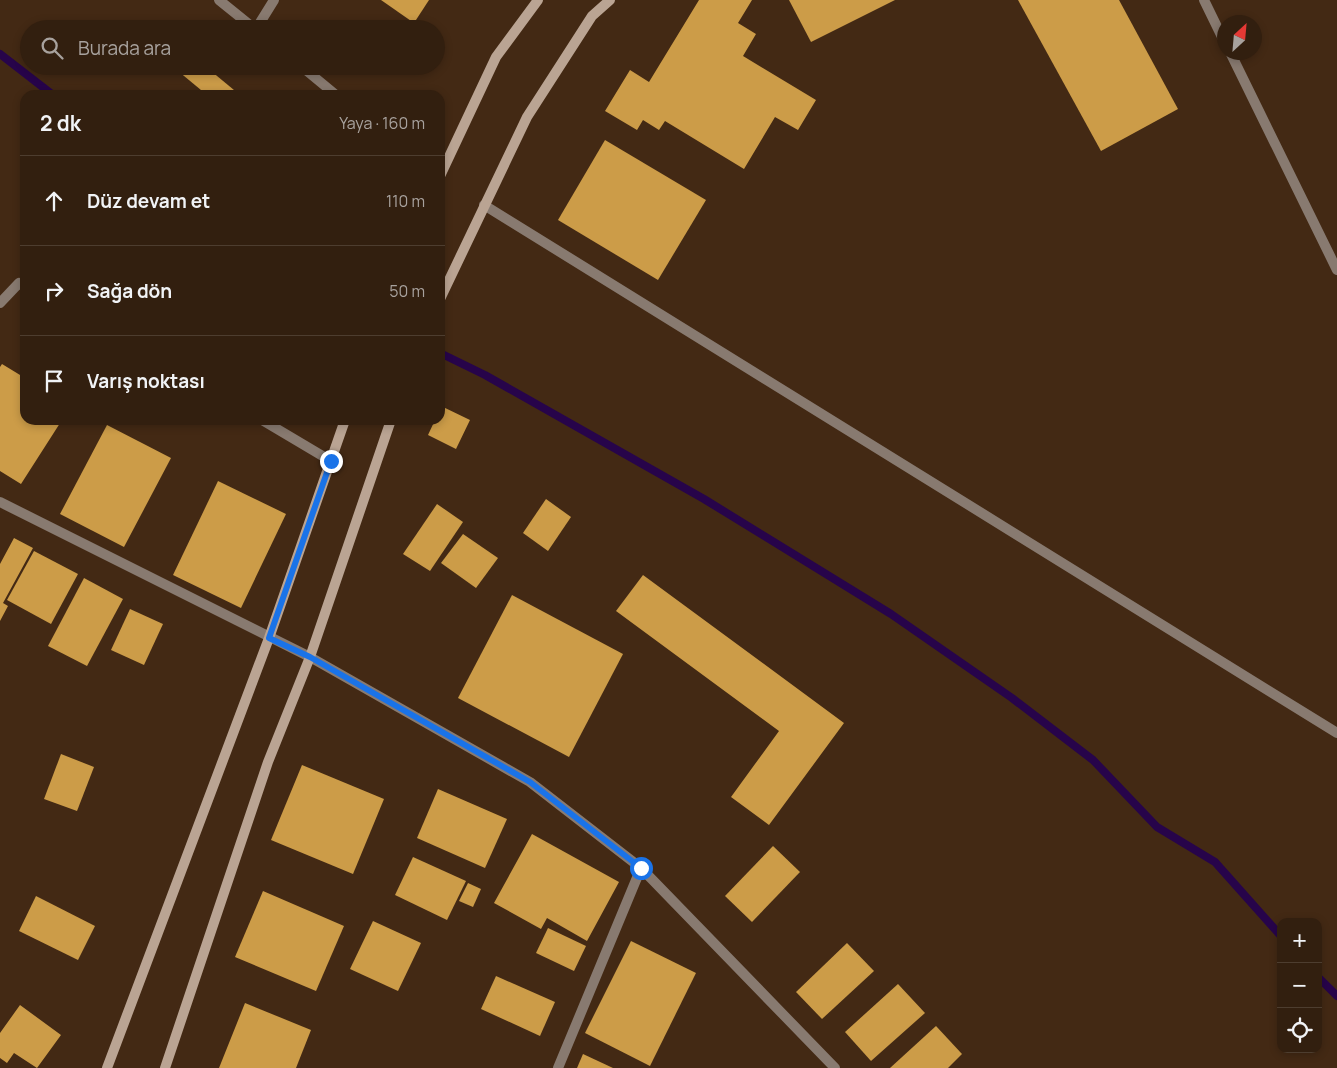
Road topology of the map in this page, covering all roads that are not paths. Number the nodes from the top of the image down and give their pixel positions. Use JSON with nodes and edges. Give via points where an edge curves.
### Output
{"nodes":[{"id":1,"x":219,"y":0,"type":"edge"},
{"id":2,"x":274,"y":0,"type":"edge"},
{"id":3,"x":538,"y":0,"type":"edge"},
{"id":4,"x":610,"y":0,"type":"edge"},
{"id":5,"x":1204,"y":0,"type":"edge"},
{"id":6,"x":244,"y":20,"type":"edge"},
{"id":7,"x":261,"y":20,"type":"edge"},
{"id":8,"x":1217,"y":27,"type":"edge"},
{"id":9,"x":1234,"y":60,"type":"edge"},
{"id":10,"x":312,"y":75,"type":"edge"},
{"id":11,"x":330,"y":90,"type":"edge"},
{"id":12,"x":445,"y":165,"type":"edge"},
{"id":13,"x":484,"y":205,"type":"junction"},
{"id":14,"x":1337,"y":270,"type":"edge"},
{"id":15,"x":20,"y":284,"type":"edge"},
{"id":16,"x":445,"y":287,"type":"edge"},
{"id":17,"x":0,"y":304,"type":"edge"},
{"id":18,"x":270,"y":425,"type":"edge"},
{"id":19,"x":344,"y":425,"type":"edge"},
{"id":20,"x":389,"y":425,"type":"edge"},
{"id":21,"x":331,"y":461,"type":"junction"},
{"id":22,"x":0,"y":502,"type":"edge"},
{"id":23,"x":269,"y":638,"type":"junction"},
{"id":24,"x":310,"y":657,"type":"junction"},
{"id":25,"x":1337,"y":733,"type":"edge"},
{"id":26,"x":641,"y":868,"type":"junction"},
{"id":27,"x":107,"y":1068,"type":"edge"},
{"id":28,"x":164,"y":1068,"type":"edge"},
{"id":29,"x":558,"y":1068,"type":"edge"},
{"id":30,"x":836,"y":1068,"type":"edge"}],
"edges":[{"from":1,"to":6,"type":"street"},
{"from":2,"to":7,"type":"street"},
{"from":3,"to":12,"type":"main road","via":[[496,57]]},
{"from":4,"to":13,"type":"main road","via":[[592,16],[527,116]]},
{"from":5,"to":8,"type":"street"},
{"from":9,"to":14,"type":"street"},
{"from":10,"to":11,"type":"street"},
{"from":13,"to":16,"type":"main road"},
{"from":13,"to":25,"type":"street"},
{"from":15,"to":17,"type":"street"},
{"from":18,"to":21,"type":"street"},
{"from":19,"to":21,"type":"main road"},
{"from":20,"to":24,"type":"main road"},
{"from":21,"to":23,"type":"main road"},
{"from":22,"to":23,"type":"street"},
{"from":23,"to":24,"type":"street"},
{"from":23,"to":27,"type":"main road"},
{"from":24,"to":26,"type":"street","via":[[530,782]]},
{"from":24,"to":28,"type":"main road","via":[[268,762]]},
{"from":26,"to":29,"type":"street"},
{"from":26,"to":30,"type":"street"}]}
